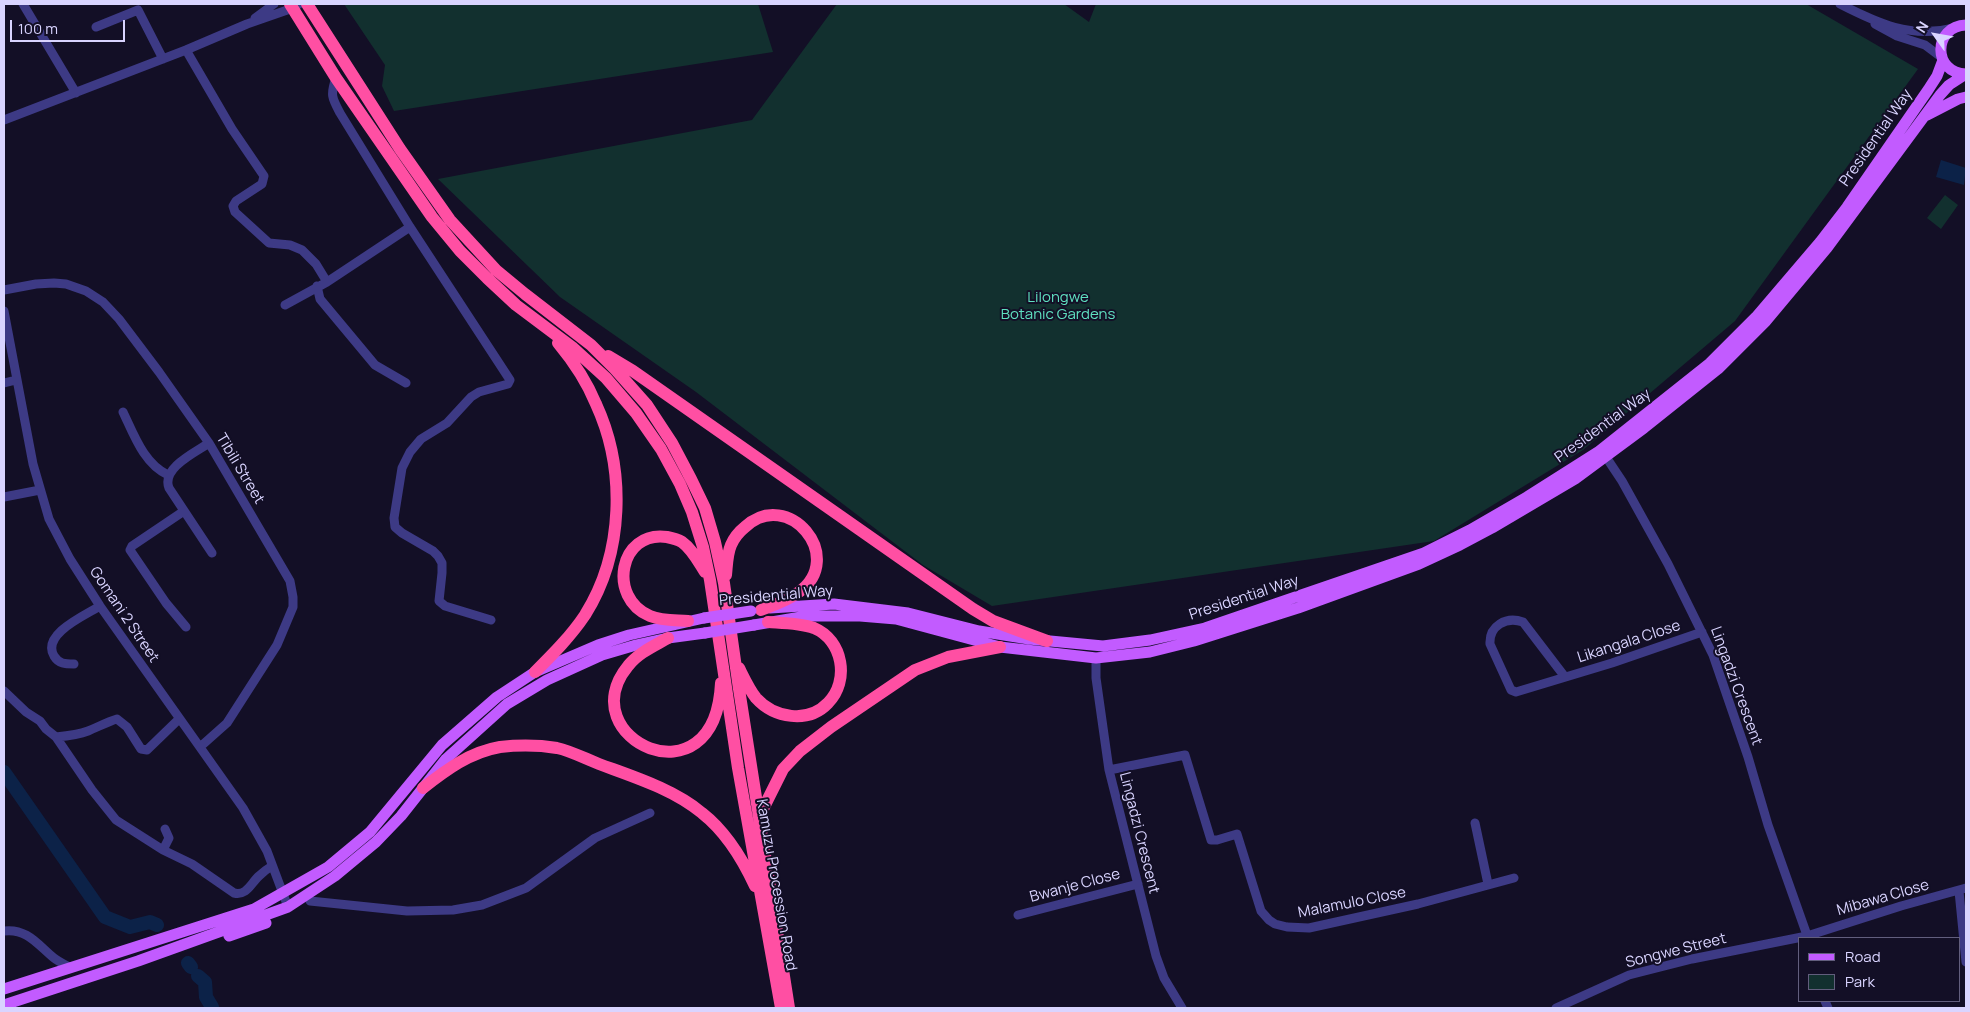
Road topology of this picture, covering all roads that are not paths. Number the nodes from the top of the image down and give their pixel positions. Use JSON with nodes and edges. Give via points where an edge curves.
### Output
{"nodes":[{"id":1,"x":23,"y":4,"type":"edge"},
{"id":2,"x":274,"y":4,"type":"edge"},
{"id":3,"x":307,"y":4,"type":"edge"},
{"id":4,"x":1840,"y":4,"type":"edge"},
{"id":5,"x":294,"y":5,"type":"edge"},
{"id":6,"x":136,"y":7,"type":"edge"},
{"id":7,"x":1871,"y":20,"type":"junction"},
{"id":8,"x":247,"y":24,"type":"junction"},
{"id":9,"x":1963,"y":25,"type":"edge"},
{"id":10,"x":96,"y":27,"type":"dead end"},
{"id":11,"x":186,"y":50,"type":"junction"},
{"id":12,"x":162,"y":59,"type":"junction"},
{"id":13,"x":1942,"y":59,"type":"junction"},
{"id":14,"x":1966,"y":74,"type":"edge"},
{"id":15,"x":336,"y":78,"type":"junction"},
{"id":16,"x":76,"y":93,"type":"junction"},
{"id":17,"x":1966,"y":97,"type":"edge"},
{"id":18,"x":1924,"y":117,"type":"junction"},
{"id":19,"x":4,"y":120,"type":"edge"},
{"id":20,"x":410,"y":227,"type":"junction"},
{"id":21,"x":327,"y":282,"type":"junction"},
{"id":22,"x":317,"y":286,"type":"junction"},
{"id":23,"x":4,"y":290,"type":"edge"},
{"id":24,"x":285,"y":305,"type":"dead end"},
{"id":25,"x":4,"y":311,"type":"edge"},
{"id":26,"x":546,"y":327,"type":"junction"},
{"id":27,"x":591,"y":345,"type":"junction"},
{"id":28,"x":16,"y":380,"type":"junction"},
{"id":29,"x":4,"y":383,"type":"edge"},
{"id":30,"x":406,"y":384,"type":"dead end"},
{"id":31,"x":123,"y":412,"type":"dead end"},
{"id":32,"x":209,"y":443,"type":"junction"},
{"id":33,"x":1606,"y":457,"type":"junction"},
{"id":34,"x":168,"y":476,"type":"junction"},
{"id":35,"x":40,"y":490,"type":"junction"},
{"id":36,"x":4,"y":497,"type":"edge"},
{"id":37,"x":184,"y":511,"type":"junction"},
{"id":38,"x":212,"y":553,"type":"dead end"},
{"id":39,"x":710,"y":580,"type":"junction"},
{"id":40,"x":724,"y":582,"type":"junction"},
{"id":41,"x":100,"y":606,"type":"junction"},
{"id":42,"x":756,"y":610,"type":"junction"},
{"id":43,"x":491,"y":620,"type":"dead end"},
{"id":44,"x":688,"y":621,"type":"junction"},
{"id":45,"x":768,"y":622,"type":"junction"},
{"id":46,"x":186,"y":627,"type":"dead end"},
{"id":47,"x":1702,"y":632,"type":"junction"},
{"id":48,"x":668,"y":638,"type":"junction"},
{"id":49,"x":1047,"y":641,"type":"junction"},
{"id":50,"x":1000,"y":647,"type":"junction"},
{"id":51,"x":1096,"y":658,"type":"junction"},
{"id":52,"x":735,"y":659,"type":"junction"},
{"id":53,"x":722,"y":663,"type":"junction"},
{"id":54,"x":74,"y":664,"type":"dead end"},
{"id":55,"x":536,"y":672,"type":"junction"},
{"id":56,"x":1565,"y":677,"type":"junction"},
{"id":57,"x":4,"y":691,"type":"edge"},
{"id":58,"x":179,"y":719,"type":"junction"},
{"id":59,"x":56,"y":737,"type":"junction"},
{"id":60,"x":200,"y":747,"type":"junction"},
{"id":61,"x":1109,"y":770,"type":"junction"},
{"id":62,"x":423,"y":788,"type":"junction"},
{"id":63,"x":650,"y":813,"type":"dead end"},
{"id":64,"x":401,"y":816,"type":"junction"},
{"id":65,"x":759,"y":817,"type":"junction"},
{"id":66,"x":1475,"y":823,"type":"dead end"},
{"id":67,"x":165,"y":829,"type":"dead end"},
{"id":68,"x":163,"y":850,"type":"junction"},
{"id":69,"x":272,"y":866,"type":"junction"},
{"id":70,"x":1514,"y":878,"type":"dead end"},
{"id":71,"x":1138,"y":884,"type":"junction"},
{"id":72,"x":1488,"y":884,"type":"junction"},
{"id":73,"x":1962,"y":890,"type":"edge"},
{"id":74,"x":283,"y":894,"type":"junction"},
{"id":75,"x":310,"y":901,"type":"junction"},
{"id":76,"x":288,"y":907,"type":"junction"},
{"id":77,"x":764,"y":907,"type":"junction"},
{"id":78,"x":1018,"y":915,"type":"dead end"},
{"id":79,"x":4,"y":931,"type":"edge"},
{"id":80,"x":1808,"y":937,"type":"edge"},
{"id":81,"x":1798,"y":939,"type":"edge"},
{"id":82,"x":138,"y":961,"type":"junction"},
{"id":83,"x":1966,"y":962,"type":"edge"},
{"id":84,"x":71,"y":968,"type":"junction"},
{"id":85,"x":4,"y":989,"type":"edge"},
{"id":86,"x":4,"y":1005,"type":"edge"},
{"id":87,"x":781,"y":1008,"type":"edge"},
{"id":88,"x":790,"y":1008,"type":"edge"},
{"id":89,"x":1182,"y":1008,"type":"edge"},
{"id":90,"x":1556,"y":1008,"type":"edge"}],
"edges":[{"from":1,"to":16,"type":"street"},
{"from":2,"to":8,"type":"street"},
{"from":3,"to":27,"type":"highway","via":[[450,220],[496,270]]},
{"from":4,"to":7,"type":"street"},
{"from":5,"to":8,"type":"street"},
{"from":5,"to":15,"type":"highway"},
{"from":6,"to":10,"type":"street"},
{"from":6,"to":12,"type":"street"},
{"from":7,"to":9,"type":"street","via":[[1915,32],[1938,32]]},
{"from":7,"to":13,"type":"street","via":[[1886,32],[1925,45]]},
{"from":8,"to":11,"type":"street"},
{"from":9,"to":13,"type":"main road","name":"Presidential Way","via":[[1952,29],[1944,38]]},
{"from":11,"to":12,"type":"street"},
{"from":11,"to":21,"type":"street","via":[[264,176],[262,184],[236,201],[233,206],[235,212],[269,243],[302,250]]},
{"from":12,"to":16,"type":"street"},
{"from":13,"to":14,"type":"main road","name":"Presidential Way","via":[[1952,71]]},
{"from":13,"to":49,"type":"main road","name":"Presidential Way","via":[[1928,90],[1847,207],[1756,317],[1710,363],[1598,452],[1470,530],[1377,571],[1205,628],[1150,640],[1104,646]]},
{"from":14,"to":18,"type":"main road","name":"Presidential Way","via":[[1949,85]]},
{"from":15,"to":20,"type":"street","via":[[332,97]]},
{"from":15,"to":26,"type":"highway","via":[[436,223],[487,278]]},
{"from":16,"to":19,"type":"street"},
{"from":17,"to":18,"type":"main road"},
{"from":18,"to":33,"type":"main road","name":"Presidential Way","via":[[1838,234],[1766,321],[1701,384]]},
{"from":20,"to":21,"type":"street"},
{"from":20,"to":43,"type":"street","via":[[510,380],[508,384],[478,392],[447,423],[421,439],[410,452],[402,468],[395,526],[438,556],[442,563],[439,601],[445,606]]},
{"from":21,"to":22,"type":"street"},
{"from":22,"to":24,"type":"street"},
{"from":22,"to":30,"type":"street","via":[[320,299],[375,365]]},
{"from":23,"to":32,"type":"street","name":"Tibili Street","via":[[54,283],[74,286],[96,297],[119,319]]},
{"from":25,"to":28,"type":"street","name":"Gomani 2 Street"},
{"from":26,"to":39,"type":"highway","via":[[606,378],[661,449],[692,512]]},
{"from":26,"to":55,"type":"highway","via":[[573,361],[596,403],[616,470],[616,510],[612,549],[586,614]]},
{"from":27,"to":40,"type":"highway","via":[[647,405],[672,443],[705,508]]},
{"from":27,"to":49,"type":"highway","via":[[633,371],[973,610],[999,624]]},
{"from":28,"to":29,"type":"street"},
{"from":28,"to":35,"type":"street","name":"Gomani 2 Street"},
{"from":31,"to":34,"type":"street","via":[[138,445]]},
{"from":32,"to":34,"type":"street","via":[[174,467]]},
{"from":32,"to":60,"type":"street","name":"Tibili Street","via":[[285,572],[294,597],[288,621],[259,676],[227,723]]},
{"from":33,"to":47,"type":"street","name":"Lingadzi Crescent","via":[[1627,489]]},
{"from":33,"to":51,"type":"main road","name":"Presidential Way","via":[[1492,528],[1419,564],[1194,641],[1150,652]]},
{"from":34,"to":37,"type":"street","via":[[167,484]]},
{"from":35,"to":36,"type":"street"},
{"from":35,"to":41,"type":"street","name":"Gomani 2 Street","via":[[56,534]]},
{"from":37,"to":38,"type":"street"},
{"from":37,"to":46,"type":"street","via":[[130,550]]},
{"from":39,"to":44,"type":"highway","via":[[692,552],[674,538],[652,537],[642,541],[626,560],[623,584],[641,612],[663,620]]},
{"from":39,"to":53,"type":"highway"},
{"from":40,"to":42,"type":"highway","via":[[731,545],[749,523],[773,515],[798,523],[815,544],[816,570],[801,592],[785,602]]},
{"from":40,"to":52,"type":"highway","name":"Kamuzu Procession Road"},
{"from":41,"to":54,"type":"street","via":[[56,635],[52,652],[57,660]]},
{"from":41,"to":58,"type":"street","name":"Gomani 2 Street"},
{"from":42,"to":44,"type":"main road","name":"Presidential Way","bridge":true},
{"from":42,"to":49,"type":"main road","name":"Presidential Way","via":[[834,604],[908,612],[979,631]]},
{"from":44,"to":55,"type":"main road","name":"Presidential Way","via":[[630,634]]},
{"from":45,"to":48,"type":"main road","name":"Presidential Way","bridge":true},
{"from":45,"to":50,"type":"main road","name":"Presidential Way","via":[[807,616],[896,619]]},
{"from":45,"to":52,"type":"highway","via":[[814,628],[833,643],[840,659],[840,678],[828,704],[806,715],[773,712],[755,697]]},
{"from":47,"to":56,"type":"street","name":"Likangala Close"},
{"from":47,"to":80,"type":"street","name":"Lingadzi Crescent","via":[[1716,664]]},
{"from":48,"to":53,"type":"highway","via":[[641,653],[628,665],[616,690],[617,719],[623,730],[640,745],[667,752],[694,745],[704,736],[713,723],[718,705]]},
{"from":48,"to":62,"type":"main road","name":"Presidential Way","via":[[602,655],[547,680],[507,704],[446,759]]},
{"from":50,"to":51,"type":"main road","name":"Presidential Way"},
{"from":50,"to":65,"type":"highway","via":[[948,657],[915,670],[831,727],[800,750],[783,769]]},
{"from":51,"to":61,"type":"street","name":"Lingadzi Crescent"},
{"from":52,"to":65,"type":"highway","name":"Kamuzu Procession Road"},
{"from":53,"to":77,"type":"highway","name":"Kamuzu Procession Road"},
{"from":55,"to":74,"type":"main road","name":"Presidential Way","via":[[497,697],[442,745],[370,832],[328,867]]},
{"from":56,"to":56,"type":"street","name":"Likangala Close","via":[[1523,691],[1513,691],[1490,644],[1494,627],[1516,619],[1523,622]]},
{"from":57,"to":59,"type":"street"},
{"from":58,"to":59,"type":"street","via":[[147,750],[141,749],[127,727],[117,720],[88,732]]},
{"from":58,"to":60,"type":"street","name":"Gomani 2 Street"},
{"from":59,"to":68,"type":"street","via":[[116,820]]},
{"from":60,"to":69,"type":"street","name":"Gomani 2 Street","via":[[243,808]]},
{"from":61,"to":71,"type":"street","name":"Lingadzi Crescent"},
{"from":61,"to":72,"type":"street","name":"Malamulo Close","via":[[1184,755],[1212,840],[1237,834],[1261,911],[1275,924],[1309,928]]},
{"from":62,"to":64,"type":"main road","name":"Presidential Way"},
{"from":62,"to":77,"type":"highway","via":[[449,768],[474,755],[529,745],[559,749],[674,794],[702,813],[725,837],[748,871]]},
{"from":63,"to":75,"type":"street","via":[[595,838],[526,888],[482,905],[453,910],[407,911]]},
{"from":64,"to":75,"type":"main road","via":[[366,858]]},
{"from":64,"to":76,"type":"main road","via":[[356,860]]},
{"from":65,"to":88,"type":"highway","name":"Kamuzu Procession Road"},
{"from":66,"to":72,"type":"street"},
{"from":67,"to":68,"type":"street","via":[[169,838]]},
{"from":68,"to":69,"type":"street","via":[[192,864],[227,890],[238,894],[246,891]]},
{"from":69,"to":74,"type":"street","name":"Gomani 2 Street"},
{"from":70,"to":72,"type":"street","name":"Malamulo Close"},
{"from":71,"to":78,"type":"street","name":"Bwanje Close"},
{"from":71,"to":89,"type":"street","name":"Lingadzi Crescent","via":[[1164,978]]},
{"from":73,"to":80,"type":"street","name":"Mibawa Close","via":[[1901,906]]},
{"from":73,"to":83,"type":"street"},
{"from":74,"to":76,"type":"street","name":"Gomani 2 Street"},
{"from":74,"to":84,"type":"main road","name":"Presidential Way","via":[[254,909]]},
{"from":75,"to":82,"type":"main road","via":[[269,922],[232,935]]},
{"from":76,"to":82,"type":"main road"},
{"from":77,"to":87,"type":"highway","name":"Kamuzu Procession Road"},
{"from":79,"to":84,"type":"street","via":[[15,930],[28,936]]},
{"from":81,"to":90,"type":"street","name":"Songwe Street","via":[[1629,975]]},
{"from":82,"to":86,"type":"main road"},
{"from":84,"to":85,"type":"main road","name":"Presidential Way"}]}
